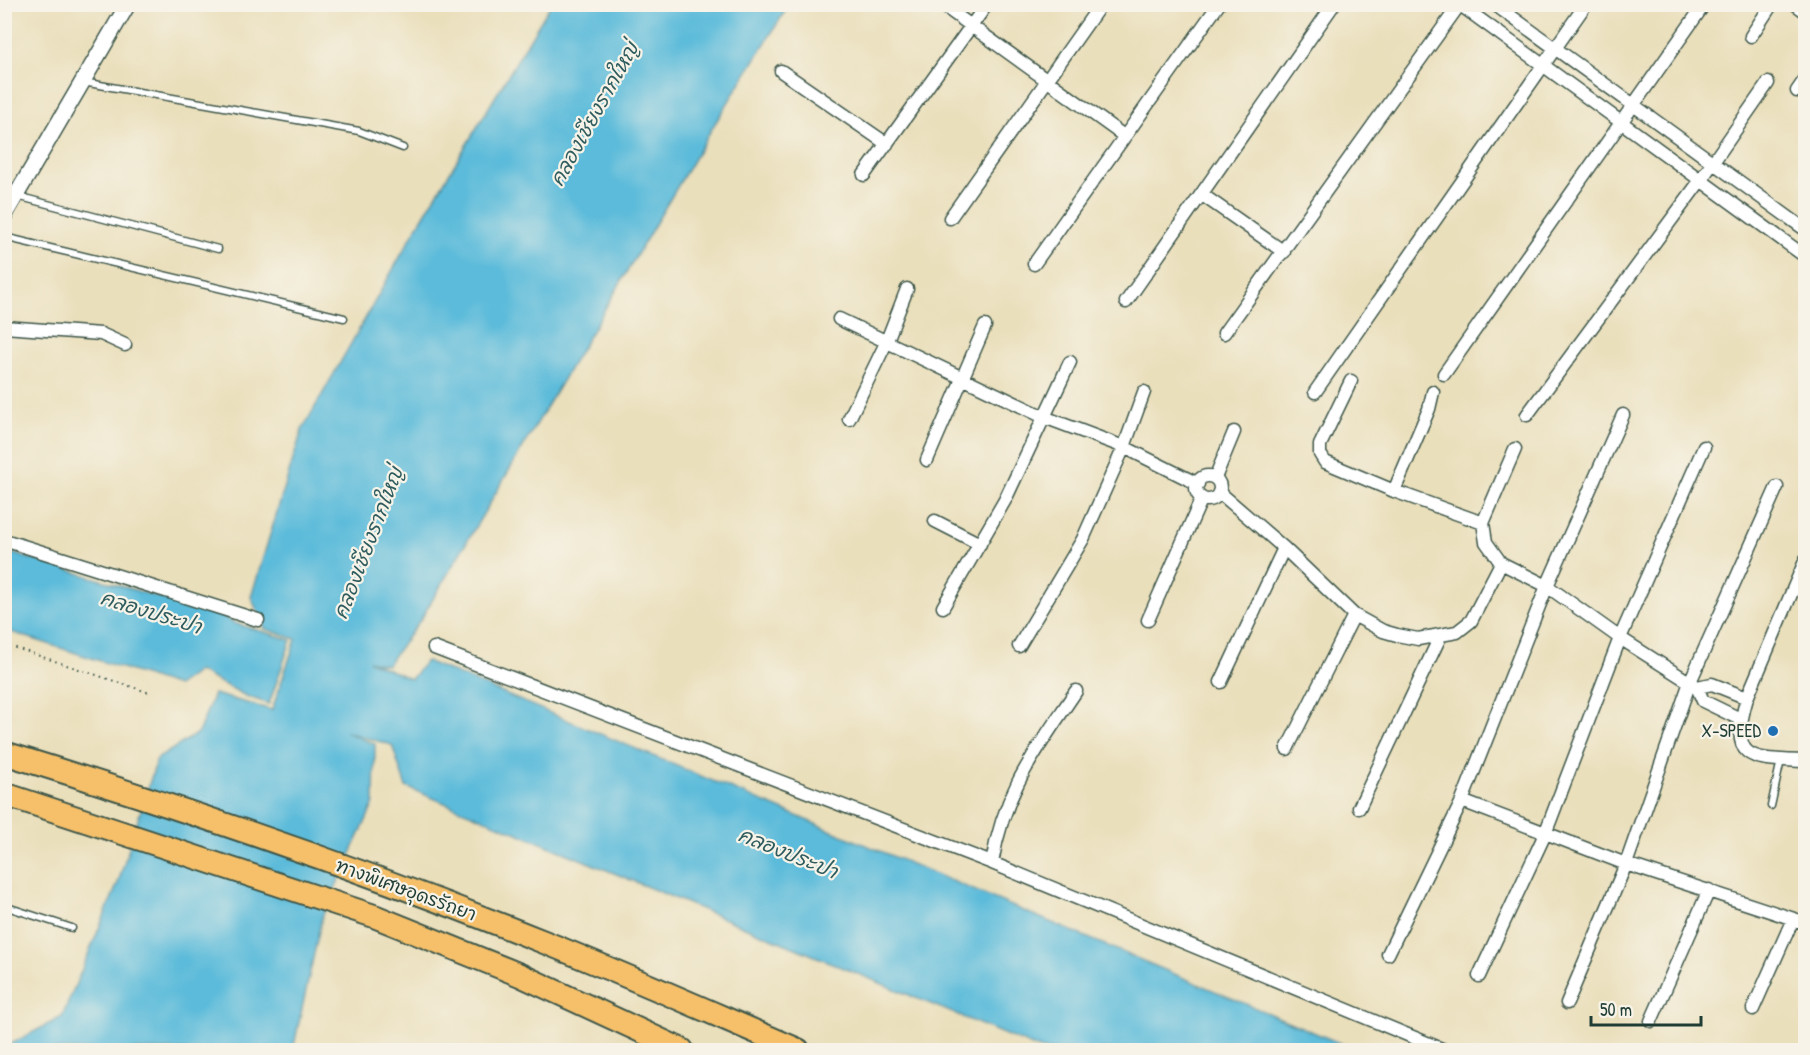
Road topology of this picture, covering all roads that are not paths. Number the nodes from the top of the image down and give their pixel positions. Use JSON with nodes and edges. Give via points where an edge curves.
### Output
{"nodes":[{"id":1,"x":128,"y":4,"type":"edge"},
{"id":2,"x":941,"y":4,"type":"edge"},
{"id":3,"x":987,"y":4,"type":"edge"},
{"id":4,"x":1101,"y":4,"type":"edge"},
{"id":5,"x":1219,"y":4,"type":"edge"},
{"id":6,"x":1334,"y":4,"type":"edge"},
{"id":7,"x":1494,"y":4,"type":"edge"},
{"id":8,"x":1587,"y":4,"type":"edge"},
{"id":9,"x":1772,"y":4,"type":"edge"},
{"id":10,"x":1795,"y":4,"type":"edge"},
{"id":11,"x":1460,"y":5,"type":"edge"},
{"id":12,"x":1701,"y":9,"type":"dead end"},
{"id":13,"x":1806,"y":12,"type":"edge"},
{"id":14,"x":972,"y":26,"type":"junction"},
{"id":15,"x":1751,"y":36,"type":"dead end"},
{"id":16,"x":1553,"y":49,"type":"junction"},
{"id":17,"x":1541,"y":67,"type":"junction"},
{"id":18,"x":781,"y":71,"type":"dead end"},
{"id":19,"x":1806,"y":78,"type":"edge"},
{"id":20,"x":1048,"y":80,"type":"junction"},
{"id":21,"x":83,"y":81,"type":"junction"},
{"id":22,"x":1768,"y":83,"type":"dead end"},
{"id":23,"x":1797,"y":91,"type":"dead end"},
{"id":24,"x":1632,"y":106,"type":"junction"},
{"id":25,"x":1620,"y":123,"type":"junction"},
{"id":26,"x":1124,"y":135,"type":"junction"},
{"id":27,"x":887,"y":144,"type":"junction"},
{"id":28,"x":403,"y":148,"type":"dead end"},
{"id":29,"x":1713,"y":163,"type":"junction"},
{"id":30,"x":864,"y":175,"type":"dead end"},
{"id":31,"x":1700,"y":181,"type":"junction"},
{"id":32,"x":1201,"y":194,"type":"junction"},
{"id":33,"x":16,"y":196,"type":"junction"},
{"id":34,"x":4,"y":216,"type":"edge"},
{"id":35,"x":950,"y":218,"type":"dead end"},
{"id":36,"x":1806,"y":230,"type":"edge"},
{"id":37,"x":4,"y":237,"type":"edge"},
{"id":38,"x":218,"y":249,"type":"dead end"},
{"id":39,"x":1284,"y":252,"type":"junction"},
{"id":40,"x":1806,"y":256,"type":"edge"},
{"id":41,"x":1034,"y":264,"type":"dead end"},
{"id":42,"x":907,"y":289,"type":"dead end"},
{"id":43,"x":1126,"y":302,"type":"dead end"},
{"id":44,"x":344,"y":318,"type":"dead end"},
{"id":45,"x":839,"y":319,"type":"dead end"},
{"id":46,"x":985,"y":326,"type":"dead end"},
{"id":47,"x":4,"y":327,"type":"edge"},
{"id":48,"x":1224,"y":333,"type":"dead end"},
{"id":49,"x":886,"y":343,"type":"junction"},
{"id":50,"x":124,"y":345,"type":"dead end"},
{"id":51,"x":1070,"y":362,"type":"dead end"},
{"id":52,"x":1444,"y":374,"type":"dead end"},
{"id":53,"x":962,"y":378,"type":"junction"},
{"id":54,"x":1351,"y":381,"type":"dead end"},
{"id":55,"x":1144,"y":392,"type":"dead end"},
{"id":56,"x":1314,"y":392,"type":"dead end"},
{"id":57,"x":1433,"y":392,"type":"dead end"},
{"id":58,"x":1527,"y":415,"type":"dead end"},
{"id":59,"x":1623,"y":415,"type":"dead end"},
{"id":60,"x":1044,"y":417,"type":"junction"},
{"id":61,"x":849,"y":419,"type":"dead end"},
{"id":62,"x":1234,"y":432,"type":"dead end"},
{"id":63,"x":1125,"y":447,"type":"junction"},
{"id":64,"x":1704,"y":447,"type":"dead end"},
{"id":65,"x":1515,"y":449,"type":"dead end"},
{"id":66,"x":927,"y":460,"type":"dead end"},
{"id":67,"x":1215,"y":478,"type":"junction"},
{"id":68,"x":1198,"y":484,"type":"junction"},
{"id":69,"x":1777,"y":487,"type":"dead end"},
{"id":70,"x":1394,"y":491,"type":"junction"},
{"id":71,"x":1219,"y":492,"type":"junction"},
{"id":72,"x":1202,"y":498,"type":"junction"},
{"id":73,"x":935,"y":521,"type":"dead end"},
{"id":74,"x":1483,"y":523,"type":"junction"},
{"id":75,"x":4,"y":540,"type":"edge"},
{"id":76,"x":980,"y":544,"type":"junction"},
{"id":77,"x":1284,"y":548,"type":"junction"},
{"id":78,"x":1806,"y":559,"type":"edge"},
{"id":79,"x":1501,"y":563,"type":"junction"},
{"id":80,"x":1546,"y":586,"type":"junction"},
{"id":81,"x":943,"y":607,"type":"dead end"},
{"id":82,"x":1354,"y":615,"type":"junction"},
{"id":83,"x":258,"y":620,"type":"dead end"},
{"id":84,"x":1148,"y":620,"type":"dead end"},
{"id":85,"x":1440,"y":637,"type":"junction"},
{"id":86,"x":1620,"y":638,"type":"junction"},
{"id":87,"x":1019,"y":646,"type":"dead end"},
{"id":88,"x":434,"y":648,"type":"dead end"},
{"id":89,"x":1221,"y":682,"type":"dead end"},
{"id":90,"x":1693,"y":685,"type":"junction"},
{"id":91,"x":1076,"y":691,"type":"dead end"},
{"id":92,"x":1747,"y":698,"type":"junction"},
{"id":93,"x":1740,"y":719,"type":"junction"},
{"id":94,"x":1287,"y":749,"type":"dead end"},
{"id":95,"x":4,"y":753,"type":"edge"},
{"id":96,"x":1781,"y":760,"type":"junction"},
{"id":97,"x":1806,"y":761,"type":"edge"},
{"id":98,"x":4,"y":794,"type":"edge"},
{"id":99,"x":1462,"y":801,"type":"junction"},
{"id":100,"x":1771,"y":806,"type":"dead end"},
{"id":101,"x":1359,"y":807,"type":"dead end"},
{"id":102,"x":1545,"y":834,"type":"junction"},
{"id":103,"x":992,"y":863,"type":"junction"},
{"id":104,"x":1626,"y":864,"type":"junction"},
{"id":105,"x":1709,"y":890,"type":"junction"},
{"id":106,"x":4,"y":906,"type":"edge"},
{"id":107,"x":1793,"y":919,"type":"junction"},
{"id":108,"x":1806,"y":923,"type":"edge"},
{"id":109,"x":72,"y":928,"type":"dead end"},
{"id":110,"x":1388,"y":954,"type":"dead end"},
{"id":111,"x":1479,"y":976,"type":"dead end"},
{"id":112,"x":1567,"y":1004,"type":"dead end"},
{"id":113,"x":1753,"y":1009,"type":"dead end"},
{"id":114,"x":1651,"y":1021,"type":"dead end"},
{"id":115,"x":676,"y":1049,"type":"edge"},
{"id":116,"x":798,"y":1050,"type":"edge"},
{"id":117,"x":1444,"y":1050,"type":"edge"}],
"edges":[{"from":1,"to":21,"type":"street"},
{"from":2,"to":14,"type":"street"},
{"from":3,"to":14,"type":"street"},
{"from":4,"to":20,"type":"street"},
{"from":5,"to":26,"type":"street"},
{"from":6,"to":32,"type":"street"},
{"from":7,"to":16,"type":"street"},
{"from":8,"to":16,"type":"street"},
{"from":9,"to":15,"type":"street"},
{"from":10,"to":13,"type":"street"},
{"from":11,"to":17,"type":"street"},
{"from":11,"to":39,"type":"street"},
{"from":12,"to":24,"type":"street"},
{"from":14,"to":20,"type":"street"},
{"from":14,"to":27,"type":"street"},
{"from":16,"to":17,"type":"street"},
{"from":16,"to":24,"type":"street"},
{"from":17,"to":25,"type":"street"},
{"from":17,"to":56,"type":"street"},
{"from":18,"to":27,"type":"street"},
{"from":19,"to":23,"type":"street"},
{"from":20,"to":26,"type":"street"},
{"from":20,"to":35,"type":"street"},
{"from":21,"to":28,"type":"lane","via":[[359,131]]},
{"from":21,"to":33,"type":"street"},
{"from":22,"to":29,"type":"street"},
{"from":24,"to":25,"type":"street"},
{"from":24,"to":29,"type":"street"},
{"from":25,"to":31,"type":"street"},
{"from":25,"to":52,"type":"street"},
{"from":26,"to":41,"type":"street"},
{"from":27,"to":30,"type":"street"},
{"from":29,"to":31,"type":"street"},
{"from":29,"to":36,"type":"street"},
{"from":31,"to":40,"type":"street"},
{"from":31,"to":58,"type":"street"},
{"from":32,"to":39,"type":"street"},
{"from":32,"to":43,"type":"street"},
{"from":33,"to":34,"type":"street"},
{"from":33,"to":38,"type":"lane"},
{"from":37,"to":44,"type":"lane"},
{"from":39,"to":48,"type":"street"},
{"from":42,"to":49,"type":"street"},
{"from":45,"to":49,"type":"street"},
{"from":46,"to":53,"type":"street"},
{"from":47,"to":50,"type":"street","via":[[101,334]]},
{"from":49,"to":53,"type":"street"},
{"from":49,"to":61,"type":"street"},
{"from":51,"to":60,"type":"street"},
{"from":53,"to":60,"type":"street"},
{"from":53,"to":66,"type":"street"},
{"from":54,"to":70,"type":"street","via":[[1320,445],[1320,454],[1325,462]]},
{"from":55,"to":63,"type":"street"},
{"from":57,"to":70,"type":"street"},
{"from":59,"to":80,"type":"street"},
{"from":60,"to":63,"type":"street"},
{"from":60,"to":76,"type":"street"},
{"from":62,"to":67,"type":"street"},
{"from":63,"to":68,"type":"street"},
{"from":63,"to":87,"type":"street","via":[[1083,539]]},
{"from":64,"to":86,"type":"street"},
{"from":65,"to":74,"type":"street"},
{"from":67,"to":68,"type":"street","via":[[1203,477]]},
{"from":67,"to":71,"type":"street","via":[[1220,484]]},
{"from":68,"to":72,"type":"street","via":[[1197,492]]},
{"from":69,"to":90,"type":"street"},
{"from":70,"to":74,"type":"street"},
{"from":71,"to":72,"type":"street","via":[[1210,499]]},
{"from":71,"to":77,"type":"street"},
{"from":72,"to":84,"type":"street"},
{"from":73,"to":76,"type":"street"},
{"from":74,"to":79,"type":"street","via":[[1486,542]]},
{"from":75,"to":83,"type":"street"},
{"from":76,"to":81,"type":"street"},
{"from":77,"to":82,"type":"street"},
{"from":77,"to":89,"type":"street"},
{"from":78,"to":92,"type":"street"},
{"from":79,"to":80,"type":"street"},
{"from":79,"to":85,"type":"street","via":[[1471,621],[1457,632]]},
{"from":80,"to":86,"type":"street"},
{"from":80,"to":99,"type":"street"},
{"from":82,"to":85,"type":"street","via":[[1397,635],[1418,639]]},
{"from":82,"to":94,"type":"street"},
{"from":85,"to":101,"type":"street"},
{"from":86,"to":90,"type":"street"},
{"from":86,"to":102,"type":"street"},
{"from":88,"to":103,"type":"street"},
{"from":90,"to":92,"type":"street","via":[[1712,684]]},
{"from":90,"to":93,"type":"street","via":[[1703,701]]},
{"from":90,"to":104,"type":"street"},
{"from":91,"to":103,"type":"street","via":[[1016,781],[997,835]]},
{"from":92,"to":93,"type":"street"},
{"from":93,"to":96,"type":"street","via":[[1739,736],[1744,749],[1756,759]]},
{"from":95,"to":116,"type":"highway","name":"ทางพิเศษอุดรรัถยา","via":[[118,788],[394,884],[545,942]]},
{"from":96,"to":97,"type":"street"},
{"from":96,"to":100,"type":"lane"},
{"from":98,"to":115,"type":"highway","name":"ทางพิเศษอุดรรัถยา","via":[[374,916],[520,975]]},
{"from":99,"to":102,"type":"street"},
{"from":99,"to":110,"type":"street"},
{"from":102,"to":104,"type":"street"},
{"from":102,"to":111,"type":"street"},
{"from":103,"to":117,"type":"street"},
{"from":104,"to":105,"type":"street"},
{"from":104,"to":112,"type":"street"},
{"from":105,"to":107,"type":"street"},
{"from":105,"to":114,"type":"street"},
{"from":106,"to":109,"type":"lane"},
{"from":107,"to":108,"type":"street"},
{"from":107,"to":113,"type":"street"}]}
